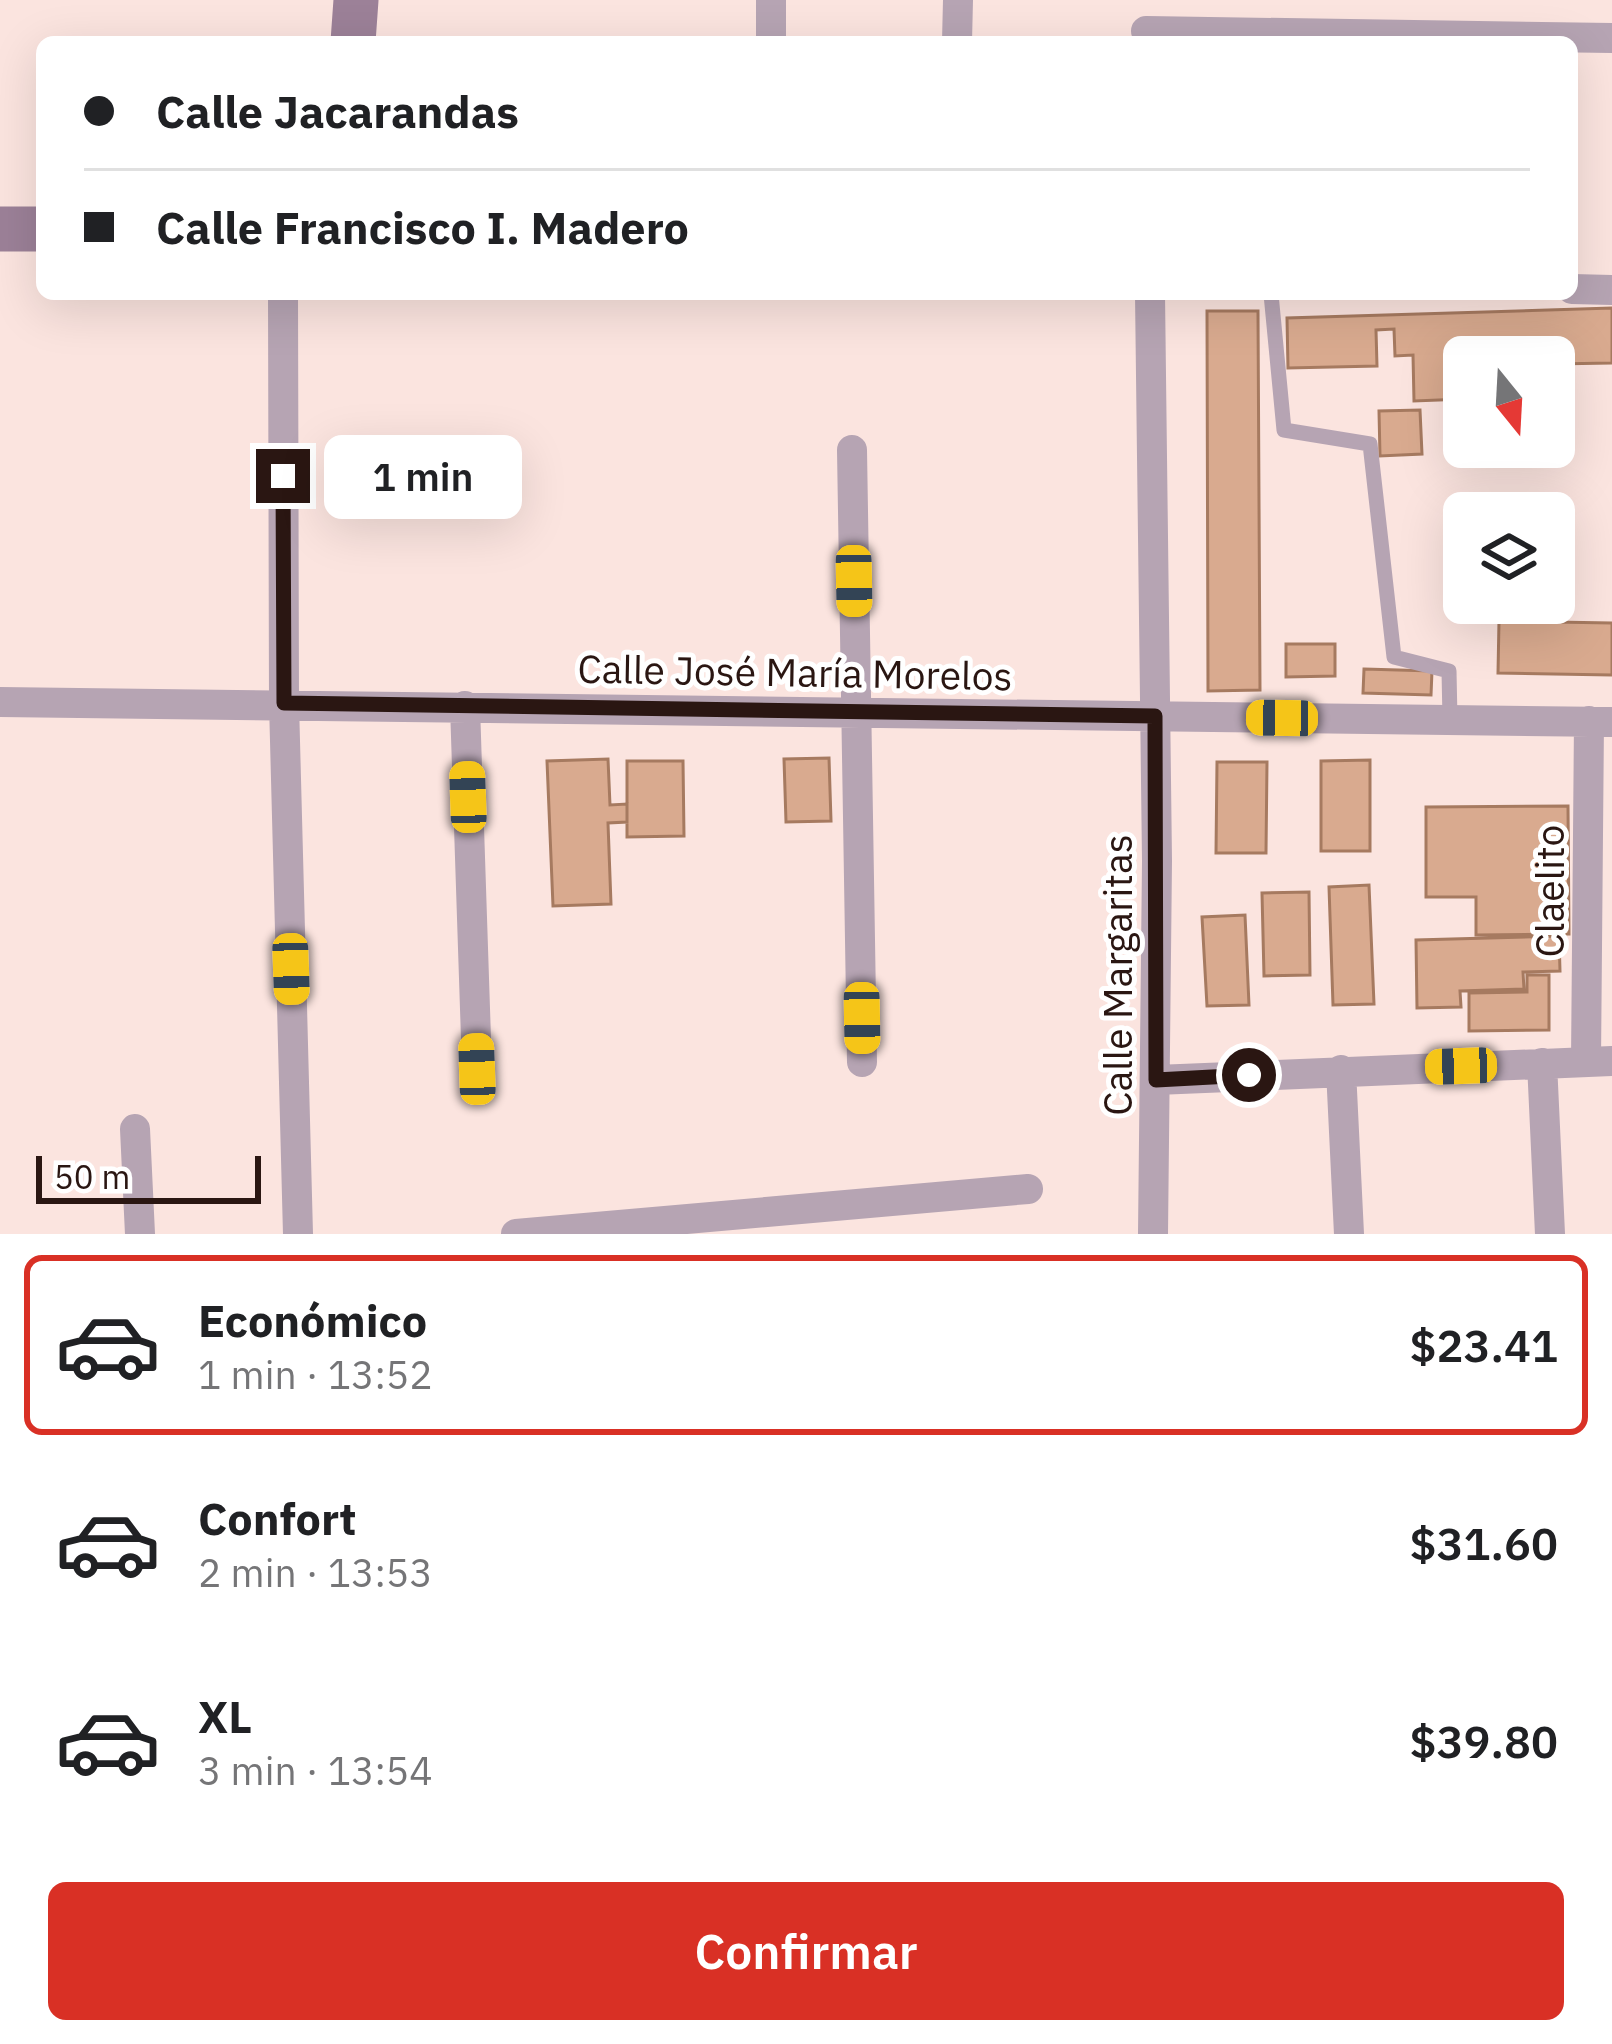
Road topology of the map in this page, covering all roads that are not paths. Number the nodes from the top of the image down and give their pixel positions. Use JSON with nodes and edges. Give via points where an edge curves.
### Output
{"nodes":[{"id":1,"x":356,"y":0,"type":"edge"},
{"id":2,"x":771,"y":0,"type":"edge"},
{"id":3,"x":958,"y":0,"type":"edge"},
{"id":4,"x":1146,"y":24,"type":"edge"},
{"id":5,"x":353,"y":36,"type":"edge"},
{"id":6,"x":771,"y":36,"type":"edge"},
{"id":7,"x":957,"y":36,"type":"edge"},
{"id":8,"x":1545,"y":36,"type":"edge"},
{"id":9,"x":1578,"y":37,"type":"edge"},
{"id":10,"x":1612,"y":38,"type":"edge"},
{"id":11,"x":0,"y":229,"type":"edge"},
{"id":12,"x":36,"y":229,"type":"edge"},
{"id":13,"x":1578,"y":289,"type":"edge"},
{"id":14,"x":1612,"y":290,"type":"edge"},
{"id":15,"x":283,"y":300,"type":"edge"},
{"id":16,"x":1150,"y":300,"type":"edge"},
{"id":17,"x":1272,"y":300,"type":"edge"},
{"id":18,"x":852,"y":450,"type":"dead end"},
{"id":19,"x":0,"y":702,"type":"edge"},
{"id":20,"x":284,"y":703,"type":"junction"},
{"id":21,"x":465,"y":706,"type":"junction"},
{"id":22,"x":856,"y":712,"type":"junction"},
{"id":23,"x":1155,"y":716,"type":"junction"},
{"id":24,"x":1450,"y":720,"type":"junction"},
{"id":25,"x":1600,"y":721,"type":"edge"},
{"id":26,"x":1599,"y":1061,"type":"edge"},
{"id":27,"x":862,"y":1062,"type":"dead end"},
{"id":28,"x":1541,"y":1063,"type":"junction"},
{"id":29,"x":477,"y":1069,"type":"dead end"},
{"id":30,"x":1341,"y":1070,"type":"junction"},
{"id":31,"x":1156,"y":1080,"type":"junction"},
{"id":32,"x":135,"y":1129,"type":"dead end"},
{"id":33,"x":1028,"y":1189,"type":"dead end"},
{"id":34,"x":140,"y":1234,"type":"edge"},
{"id":35,"x":298,"y":1234,"type":"edge"},
{"id":36,"x":516,"y":1234,"type":"edge"},
{"id":37,"x":1154,"y":1234,"type":"edge"},
{"id":38,"x":1349,"y":1234,"type":"edge"},
{"id":39,"x":1550,"y":1234,"type":"edge"}],
"edges":[{"from":1,"to":5,"type":"main road"},
{"from":2,"to":6,"type":"street"},
{"from":3,"to":7,"type":"street"},
{"from":4,"to":8,"type":"street"},
{"from":9,"to":10,"type":"street"},
{"from":11,"to":12,"type":"main road"},
{"from":13,"to":14,"type":"street"},
{"from":15,"to":20,"type":"street"},
{"from":16,"to":23,"type":"street","name":"Calle Margaritas"},
{"from":17,"to":24,"type":"lane","via":[[1284,430],[1370,444],[1394,657],[1449,671]]},
{"from":18,"to":22,"type":"street"},
{"from":19,"to":20,"type":"street","name":"Calle José María Morelos"},
{"from":20,"to":21,"type":"street","name":"Calle José María Morelos"},
{"from":20,"to":35,"type":"street"},
{"from":21,"to":22,"type":"street","name":"Calle José María Morelos"},
{"from":21,"to":29,"type":"street"},
{"from":22,"to":23,"type":"street","name":"Calle José María Morelos"},
{"from":22,"to":27,"type":"street"},
{"from":23,"to":24,"type":"street","name":"Calle José María Morelos"},
{"from":23,"to":31,"type":"street","name":"Calle Margaritas"},
{"from":24,"to":25,"type":"street","name":"Calle José María Morelos"},
{"from":25,"to":26,"type":"street","name":"Claelito"},
{"from":26,"to":28,"type":"street"},
{"from":28,"to":30,"type":"street"},
{"from":28,"to":39,"type":"street"},
{"from":30,"to":31,"type":"street"},
{"from":30,"to":38,"type":"street"},
{"from":31,"to":37,"type":"street","name":"Calle Margaritas"},
{"from":32,"to":34,"type":"street"},
{"from":33,"to":36,"type":"street"}]}
